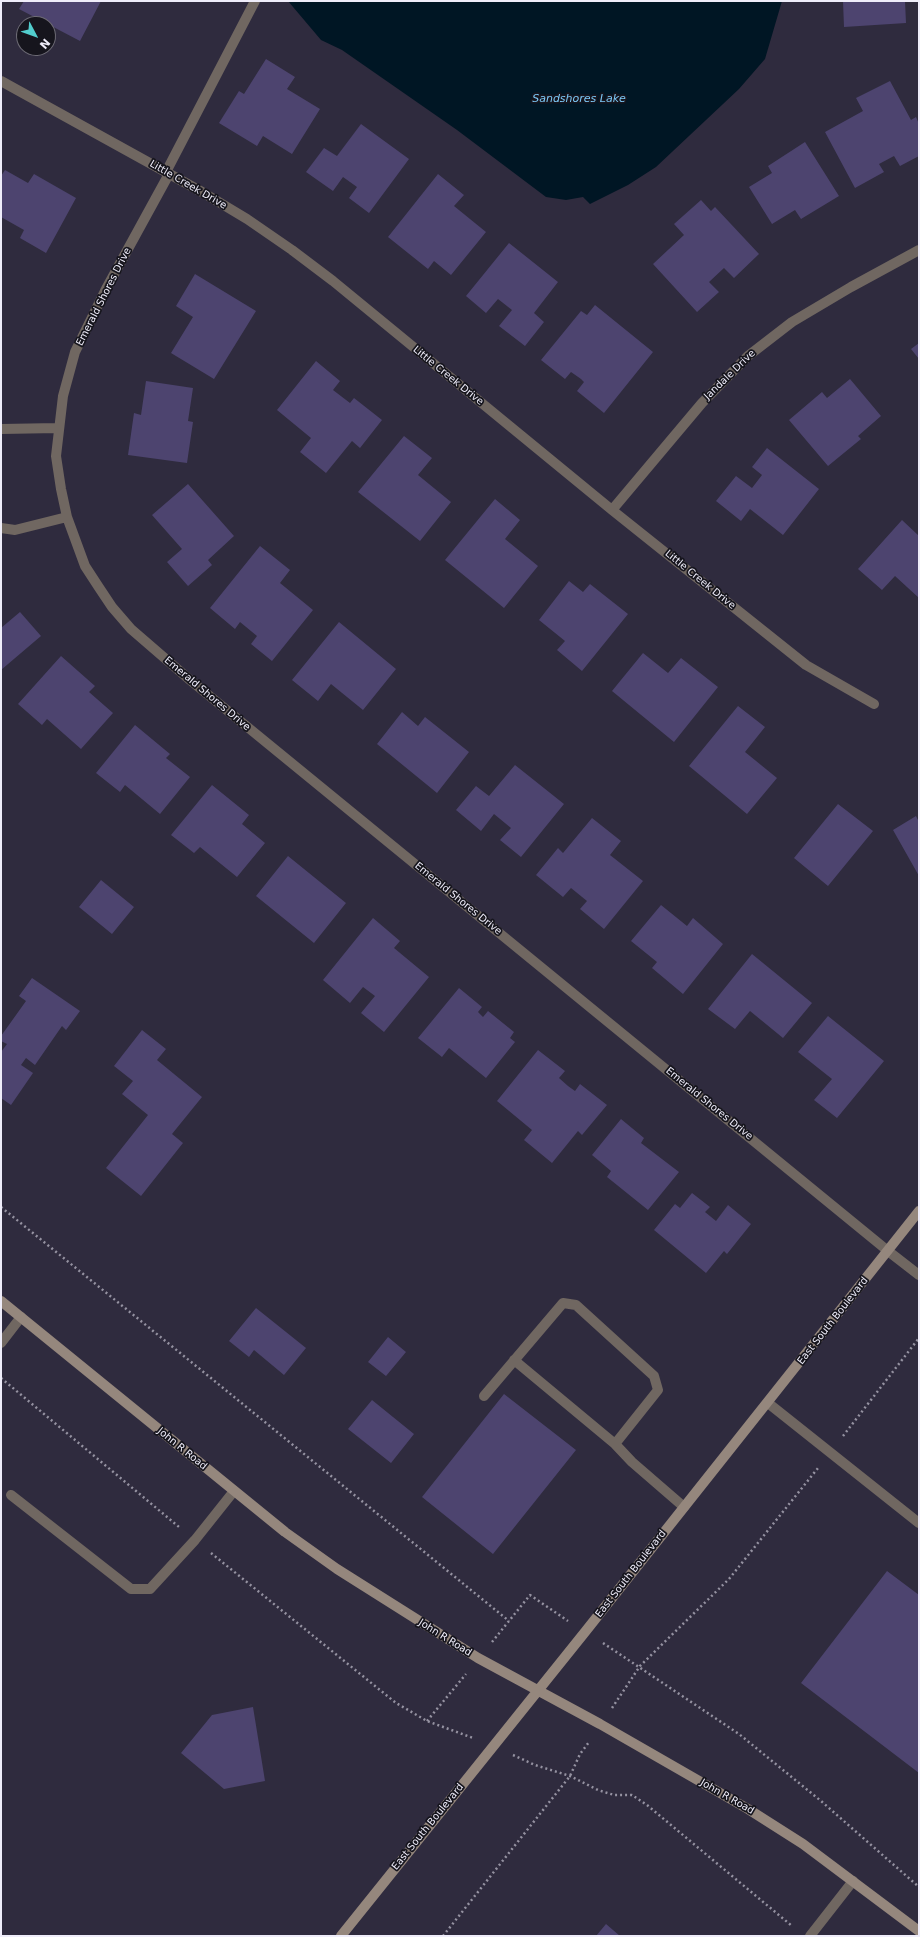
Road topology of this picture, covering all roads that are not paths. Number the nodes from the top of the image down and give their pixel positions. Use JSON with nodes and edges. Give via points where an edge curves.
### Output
{"nodes":[{"id":1,"x":255,"y":1,"type":"edge"},
{"id":2,"x":1,"y":81,"type":"edge"},
{"id":3,"x":168,"y":173,"type":"junction"},
{"id":4,"x":919,"y":250,"type":"edge"},
{"id":5,"x":58,"y":428,"type":"junction"},
{"id":6,"x":1,"y":429,"type":"edge"},
{"id":7,"x":612,"y":510,"type":"junction"},
{"id":8,"x":67,"y":516,"type":"junction"},
{"id":9,"x":1,"y":528,"type":"edge"},
{"id":10,"x":874,"y":704,"type":"dead end"},
{"id":11,"x":919,"y":1211,"type":"edge"},
{"id":12,"x":888,"y":1251,"type":"junction"},
{"id":13,"x":919,"y":1275,"type":"edge"},
{"id":14,"x":1,"y":1301,"type":"edge"},
{"id":15,"x":21,"y":1317,"type":"junction"},
{"id":16,"x":1,"y":1343,"type":"edge"},
{"id":17,"x":514,"y":1360,"type":"junction"},
{"id":18,"x":484,"y":1396,"type":"dead end"},
{"id":19,"x":768,"y":1403,"type":"junction"},
{"id":20,"x":615,"y":1444,"type":"junction"},
{"id":21,"x":234,"y":1491,"type":"junction"},
{"id":22,"x":11,"y":1495,"type":"dead end"},
{"id":23,"x":684,"y":1507,"type":"junction"},
{"id":24,"x":919,"y":1523,"type":"edge"},
{"id":25,"x":538,"y":1691,"type":"junction"},
{"id":26,"x":854,"y":1881,"type":"junction"},
{"id":27,"x":919,"y":1931,"type":"edge"},
{"id":28,"x":341,"y":1936,"type":"edge"},
{"id":29,"x":810,"y":1936,"type":"edge"}],
"edges":[{"from":1,"to":3,"type":"street","name":"Emerald Shores Drive"},
{"from":2,"to":3,"type":"street","name":"Little Creek Drive"},
{"from":3,"to":5,"type":"street","name":"Emerald Shores Drive","via":[[106,289],[76,352],[63,396]]},
{"from":3,"to":7,"type":"street","name":"Little Creek Drive","via":[[247,219],[333,281]]},
{"from":4,"to":7,"type":"street","name":"Jandale Drive","via":[[792,322],[748,356],[702,403]]},
{"from":5,"to":6,"type":"street"},
{"from":5,"to":8,"type":"street","name":"Emerald Shores Drive","via":[[56,456]]},
{"from":7,"to":10,"type":"street","name":"Little Creek Drive","via":[[806,665]]},
{"from":8,"to":9,"type":"street","via":[[15,530]]},
{"from":8,"to":12,"type":"street","name":"Emerald Shores Drive","via":[[86,566],[98,586],[126,624],[155,651]]},
{"from":11,"to":12,"type":"main road","name":"East South Boulevard"},
{"from":12,"to":13,"type":"street","name":"Emerald Shores Drive"},
{"from":12,"to":19,"type":"main road","name":"East South Boulevard"},
{"from":14,"to":15,"type":"main road","name":"John R Road"},
{"from":15,"to":16,"type":"street"},
{"from":15,"to":21,"type":"main road","name":"John R Road"},
{"from":17,"to":18,"type":"street"},
{"from":17,"to":20,"type":"street"},
{"from":17,"to":20,"type":"street","via":[[563,1303],[576,1305],[654,1376],[658,1390]]},
{"from":19,"to":23,"type":"main road","name":"East South Boulevard"},
{"from":19,"to":24,"type":"street"},
{"from":20,"to":23,"type":"street"},
{"from":21,"to":22,"type":"street","via":[[195,1540],[150,1589],[130,1590]]},
{"from":21,"to":25,"type":"main road","name":"John R Road","via":[[337,1569],[478,1658]]},
{"from":23,"to":25,"type":"main road","name":"East South Boulevard"},
{"from":25,"to":26,"type":"main road","name":"John R Road","via":[[748,1809]]},
{"from":25,"to":28,"type":"main road","name":"East South Boulevard"},
{"from":26,"to":27,"type":"main road","name":"John R Road"},
{"from":26,"to":29,"type":"street"}]}
